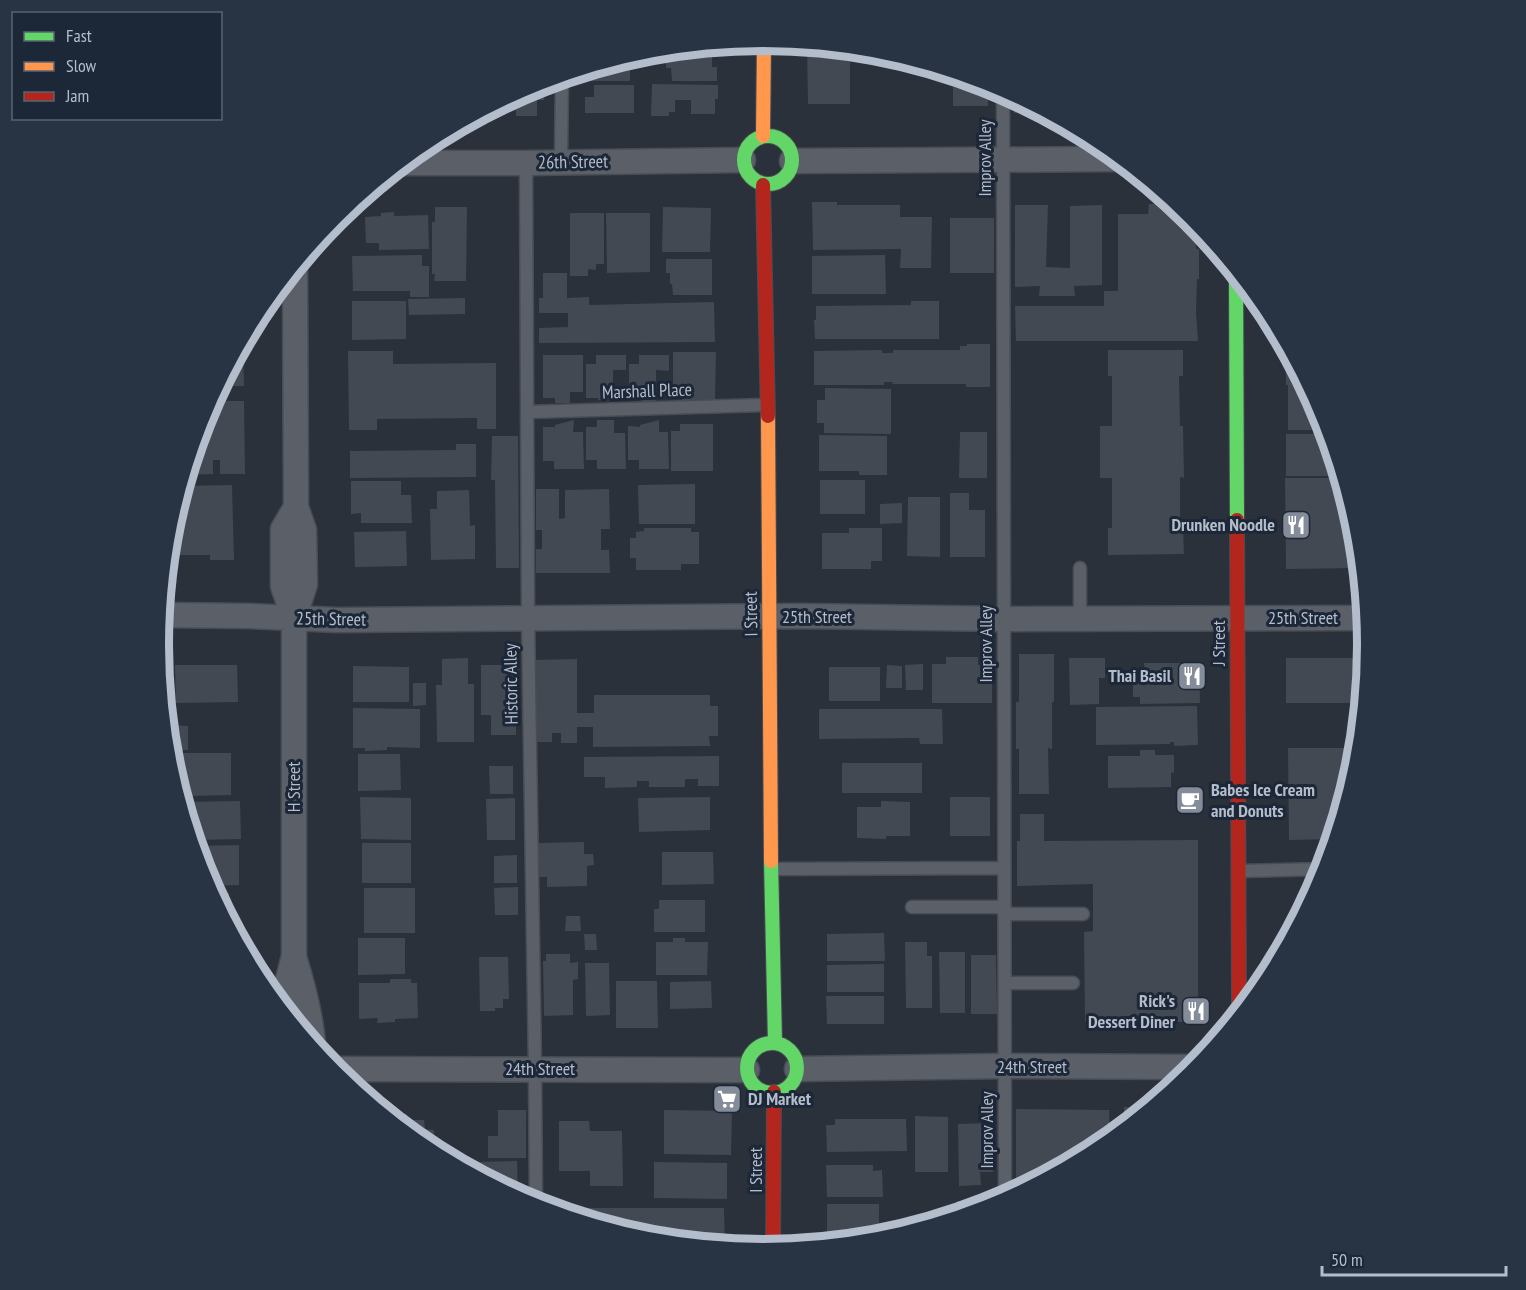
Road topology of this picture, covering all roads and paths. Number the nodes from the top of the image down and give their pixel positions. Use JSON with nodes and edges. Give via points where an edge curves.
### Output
{"nodes":[{"id":1,"x":764,"y":51,"type":"edge"},
{"id":2,"x":562,"y":87,"type":"edge"},
{"id":3,"x":1003,"y":102,"type":"edge"},
{"id":4,"x":763,"y":136,"type":"junction"},
{"id":5,"x":1003,"y":159,"type":"junction"},
{"id":6,"x":1104,"y":159,"type":"edge"},
{"id":7,"x":743,"y":160,"type":"junction"},
{"id":8,"x":792,"y":161,"type":"junction"},
{"id":9,"x":561,"y":162,"type":"junction"},
{"id":10,"x":416,"y":163,"type":"edge"},
{"id":11,"x":526,"y":163,"type":"junction"},
{"id":12,"x":764,"y":184,"type":"junction"},
{"id":13,"x":295,"y":279,"type":"edge"},
{"id":14,"x":1236,"y":286,"type":"edge"},
{"id":15,"x":768,"y":405,"type":"junction"},
{"id":16,"x":527,"y":412,"type":"junction"},
{"id":17,"x":1080,"y":568,"type":"dead end"},
{"id":18,"x":170,"y":615,"type":"edge"},
{"id":19,"x":769,"y":617,"type":"junction"},
{"id":20,"x":294,"y":618,"type":"junction"},
{"id":21,"x":528,"y":618,"type":"junction"},
{"id":22,"x":1080,"y":618,"type":"junction"},
{"id":23,"x":1237,"y":618,"type":"junction"},
{"id":24,"x":1356,"y":618,"type":"edge"},
{"id":25,"x":1004,"y":619,"type":"junction"},
{"id":26,"x":1005,"y":868,"type":"junction"},
{"id":27,"x":771,"y":869,"type":"junction"},
{"id":28,"x":1313,"y":869,"type":"edge"},
{"id":29,"x":1239,"y":871,"type":"junction"},
{"id":30,"x":912,"y":907,"type":"dead end"},
{"id":31,"x":1004,"y":911,"type":"junction"},
{"id":32,"x":1083,"y":914,"type":"dead end"},
{"id":33,"x":294,"y":956,"type":"junction"},
{"id":34,"x":1005,"y":983,"type":"junction"},
{"id":35,"x":1073,"y":983,"type":"dead end"},
{"id":36,"x":284,"y":997,"type":"edge"},
{"id":37,"x":1239,"y":1000,"type":"edge"},
{"id":38,"x":312,"y":1032,"type":"edge"},
{"id":39,"x":775,"y":1042,"type":"junction"},
{"id":40,"x":1005,"y":1066,"type":"junction"},
{"id":41,"x":1181,"y":1067,"type":"edge"},
{"id":42,"x":535,"y":1068,"type":"junction"},
{"id":43,"x":347,"y":1069,"type":"edge"},
{"id":44,"x":797,"y":1069,"type":"junction"},
{"id":45,"x":747,"y":1070,"type":"junction"},
{"id":46,"x":774,"y":1092,"type":"junction"},
{"id":47,"x":1005,"y":1187,"type":"edge"},
{"id":48,"x":536,"y":1194,"type":"edge"},
{"id":49,"x":773,"y":1239,"type":"edge"}],
"edges":[{"from":1,"to":4,"type":"street"},
{"from":2,"to":9,"type":"lane"},
{"from":3,"to":5,"type":"lane","name":"Improv Alley"},
{"from":4,"to":7,"type":"street","via":[[751,142]]},
{"from":4,"to":8,"type":"street","via":[[783,142]]},
{"from":5,"to":6,"type":"street"},
{"from":5,"to":8,"type":"street"},
{"from":5,"to":25,"type":"lane","name":"Improv Alley"},
{"from":7,"to":9,"type":"street","name":"26th Street"},
{"from":7,"to":12,"type":"street","via":[[747,173]]},
{"from":8,"to":12,"type":"street","via":[[783,179]]},
{"from":9,"to":11,"type":"street","name":"26th Street"},
{"from":10,"to":11,"type":"street","name":"26th Street"},
{"from":11,"to":16,"type":"lane","name":"Historic Alley"},
{"from":12,"to":15,"type":"street","name":"I Street"},
{"from":13,"to":20,"type":"street","name":"H Street","via":[[296,507],[304,530],[305,584]]},
{"from":14,"to":23,"type":"street","name":"J Street"},
{"from":15,"to":16,"type":"lane","name":"Marshall Place"},
{"from":15,"to":19,"type":"street","name":"I Street"},
{"from":16,"to":21,"type":"lane","name":"Historic Alley"},
{"from":17,"to":22,"type":"lane"},
{"from":18,"to":20,"type":"street","name":"25th Street"},
{"from":19,"to":21,"type":"street","name":"25th Street"},
{"from":19,"to":25,"type":"street","name":"25th Street"},
{"from":19,"to":27,"type":"street","name":"I Street"},
{"from":20,"to":21,"type":"street","name":"25th Street"},
{"from":20,"to":33,"type":"street","name":"H Street"},
{"from":21,"to":42,"type":"lane","name":"Historic Alley"},
{"from":22,"to":23,"type":"street","name":"25th Street"},
{"from":22,"to":25,"type":"street","name":"25th Street"},
{"from":23,"to":24,"type":"street","name":"25th Street"},
{"from":23,"to":29,"type":"street","name":"J Street"},
{"from":25,"to":26,"type":"lane","name":"Improv Alley"},
{"from":26,"to":27,"type":"lane"},
{"from":26,"to":31,"type":"lane","name":"Improv Alley"},
{"from":27,"to":39,"type":"street","name":"I Street"},
{"from":28,"to":29,"type":"lane"},
{"from":29,"to":37,"type":"street","name":"J Street"},
{"from":30,"to":31,"type":"lane"},
{"from":31,"to":32,"type":"lane"},
{"from":31,"to":34,"type":"lane","name":"Improv Alley"},
{"from":33,"to":36,"type":"street","name":"H Street"},
{"from":33,"to":38,"type":"street","name":"H Street"},
{"from":34,"to":35,"type":"lane"},
{"from":34,"to":40,"type":"lane","name":"Improv Alley"},
{"from":39,"to":44,"type":"street","via":[[791,1051]]},
{"from":39,"to":45,"type":"street","via":[[758,1046],[747,1060]]},
{"from":40,"to":41,"type":"street","name":"24th Street"},
{"from":40,"to":44,"type":"street","name":"24th Street"},
{"from":40,"to":47,"type":"lane","name":"Improv Alley"},
{"from":42,"to":43,"type":"street","name":"24th Street"},
{"from":42,"to":45,"type":"street","name":"24th Street"},
{"from":42,"to":48,"type":"lane","name":"Historic Alley"},
{"from":44,"to":46,"type":"street","via":[[785,1089]]},
{"from":45,"to":46,"type":"street","via":[[754,1086]]},
{"from":46,"to":49,"type":"street","name":"I Street"}]}
